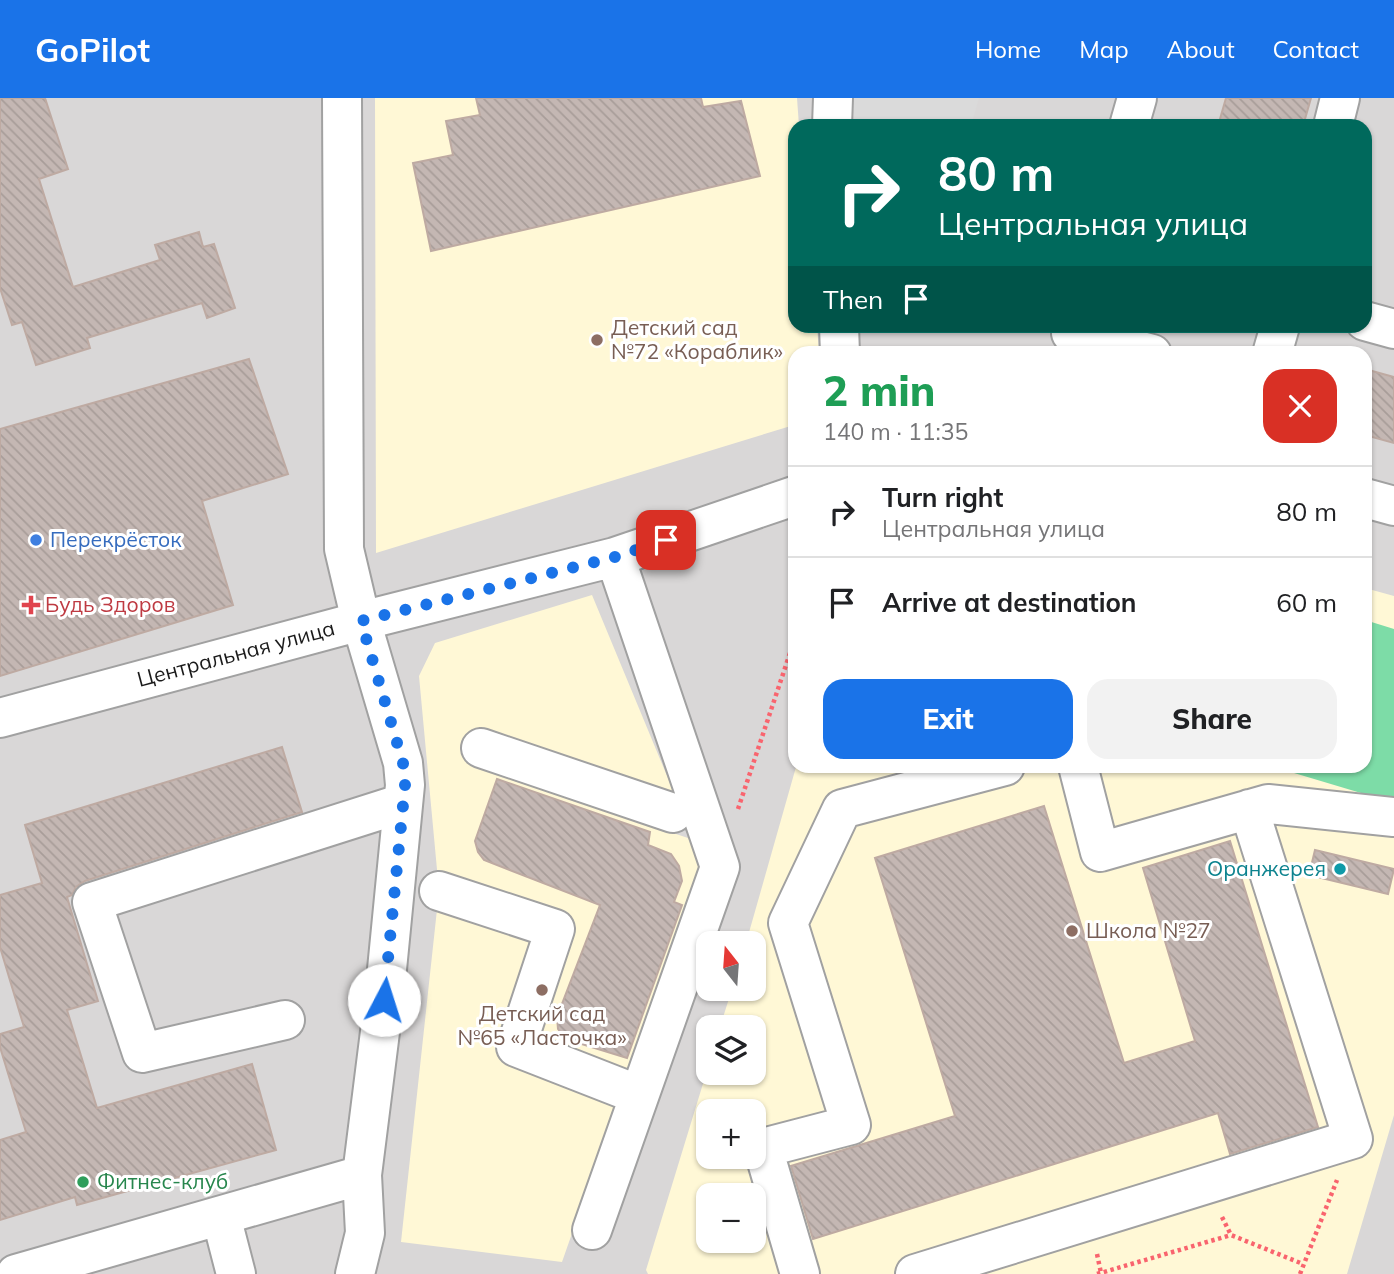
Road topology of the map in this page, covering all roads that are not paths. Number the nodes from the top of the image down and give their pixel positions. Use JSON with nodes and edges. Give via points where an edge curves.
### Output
{"nodes":[{"id":1,"x":342,"y":98,"type":"edge"},
{"id":2,"x":833,"y":98,"type":"edge"},
{"id":3,"x":1137,"y":98,"type":"edge"},
{"id":4,"x":1340,"y":98,"type":"edge"},
{"id":5,"x":832,"y":119,"type":"edge"},
{"id":6,"x":1131,"y":119,"type":"edge"},
{"id":7,"x":1335,"y":119,"type":"edge"},
{"id":8,"x":1372,"y":323,"type":"edge"},
{"id":9,"x":1394,"y":329,"type":"edge"},
{"id":10,"x":1069,"y":337,"type":"edge"},
{"id":11,"x":1113,"y":346,"type":"edge"},
{"id":12,"x":788,"y":498,"type":"edge"},
{"id":13,"x":1372,"y":500,"type":"edge"},
{"id":14,"x":1394,"y":506,"type":"edge"},
{"id":15,"x":615,"y":557,"type":"junction"},
{"id":16,"x":361,"y":621,"type":"junction"},
{"id":17,"x":0,"y":718,"type":"edge"},
{"id":18,"x":481,"y":748,"type":"dead end"},
{"id":19,"x":978,"y":773,"type":"edge"},
{"id":20,"x":1080,"y":773,"type":"edge"},
{"id":21,"x":403,"y":803,"type":"junction"},
{"id":22,"x":1249,"y":809,"type":"junction"},
{"id":23,"x":673,"y":813,"type":"dead end"},
{"id":24,"x":1394,"y":817,"type":"edge"},
{"id":25,"x":439,"y":891,"type":"dead end"},
{"id":26,"x":285,"y":1020,"type":"dead end"},
{"id":27,"x":621,"y":1088,"type":"dead end"},
{"id":28,"x":362,"y":1175,"type":"junction"},
{"id":29,"x":221,"y":1216,"type":"junction"},
{"id":30,"x":592,"y":1230,"type":"dead end"},
{"id":31,"x":16,"y":1274,"type":"edge"},
{"id":32,"x":236,"y":1274,"type":"edge"},
{"id":33,"x":355,"y":1274,"type":"edge"},
{"id":34,"x":800,"y":1274,"type":"edge"},
{"id":35,"x":915,"y":1274,"type":"edge"}],
"edges":[{"from":1,"to":16,"type":"street","via":[[342,517],[344,549]]},
{"from":2,"to":5,"type":"street"},
{"from":3,"to":6,"type":"street"},
{"from":4,"to":7,"type":"street"},
{"from":8,"to":9,"type":"street"},
{"from":10,"to":11,"type":"street"},
{"from":12,"to":15,"type":"street","name":"Центральная улица"},
{"from":13,"to":14,"type":"street"},
{"from":15,"to":16,"type":"street","name":"Центральная улица"},
{"from":15,"to":30,"type":"street","via":[[720,867]]},
{"from":16,"to":17,"type":"street","name":"Центральная улица"},
{"from":16,"to":21,"type":"street","via":[[403,763]]},
{"from":18,"to":23,"type":"street"},
{"from":19,"to":34,"type":"street","via":[[842,809],[788,923],[851,1125],[763,1148]]},
{"from":20,"to":22,"type":"street","via":[[1100,852]]},
{"from":21,"to":26,"type":"street","via":[[92,902],[142,1053]]},
{"from":21,"to":28,"type":"street"},
{"from":22,"to":24,"type":"street","via":[[1268,803]]},
{"from":22,"to":35,"type":"street","via":[[1353,1139]]},
{"from":25,"to":27,"type":"street","via":[[555,929],[516,1047]]},
{"from":28,"to":29,"type":"street"},
{"from":28,"to":33,"type":"street","via":[[365,1233]]},
{"from":29,"to":31,"type":"street"},
{"from":29,"to":32,"type":"street"}]}
